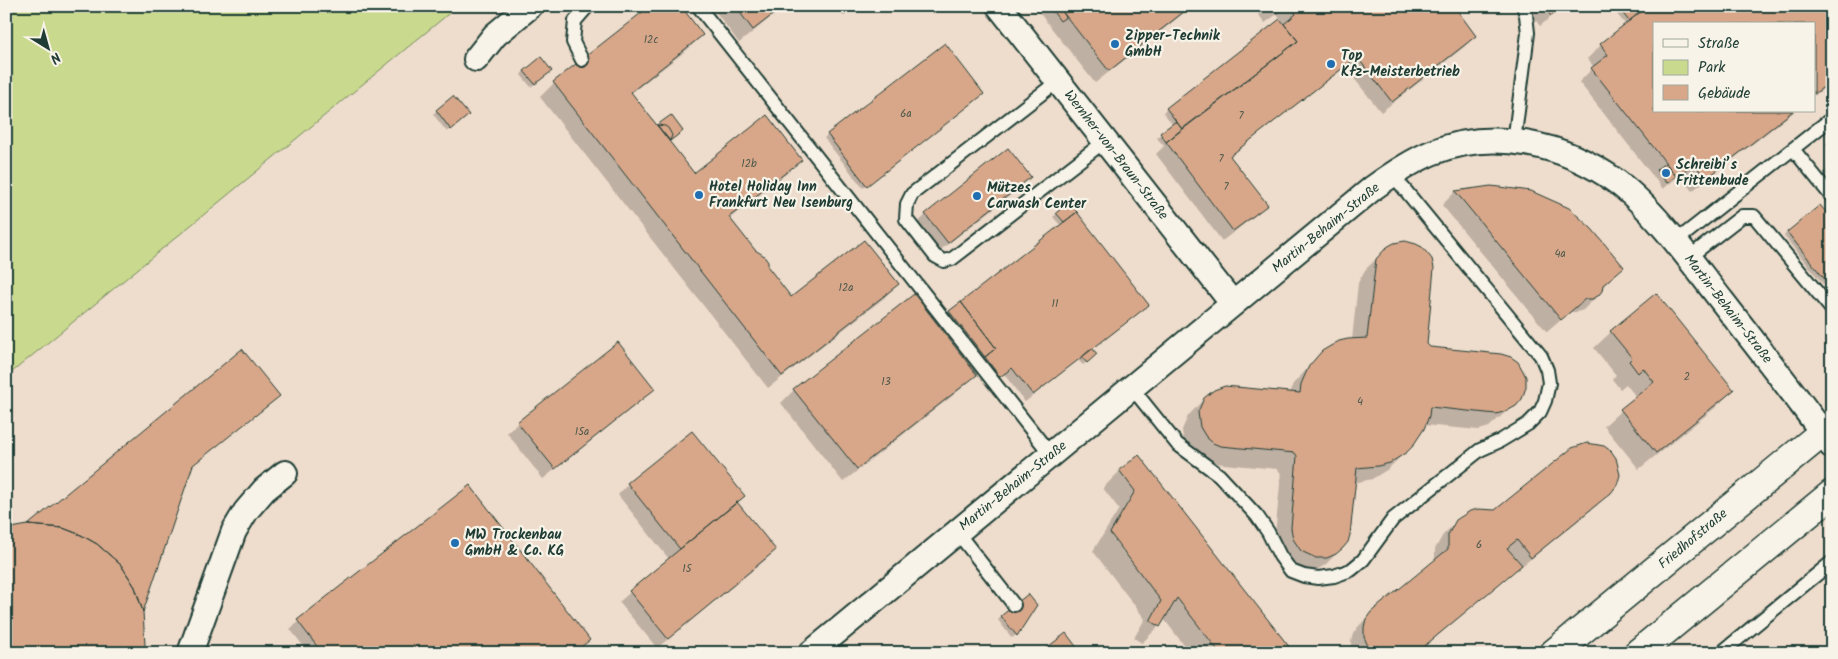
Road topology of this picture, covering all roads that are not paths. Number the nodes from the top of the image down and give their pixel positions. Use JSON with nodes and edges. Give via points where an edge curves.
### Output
{"nodes":[{"id":1,"x":530,"y":6,"type":"edge"},
{"id":2,"x":588,"y":6,"type":"edge"},
{"id":3,"x":698,"y":6,"type":"edge"},
{"id":4,"x":999,"y":6,"type":"edge"},
{"id":5,"x":1522,"y":6,"type":"edge"},
{"id":6,"x":476,"y":59,"type":"dead end"},
{"id":7,"x":582,"y":60,"type":"dead end"},
{"id":8,"x":1058,"y":81,"type":"junction"},
{"id":9,"x":1832,"y":118,"type":"edge"},
{"id":10,"x":1105,"y":141,"type":"junction"},
{"id":11,"x":1514,"y":142,"type":"junction"},
{"id":12,"x":1793,"y":149,"type":"junction"},
{"id":13,"x":1392,"y":174,"type":"junction"},
{"id":14,"x":1832,"y":197,"type":"edge"},
{"id":15,"x":1682,"y":250,"type":"junction"},
{"id":16,"x":1233,"y":304,"type":"junction"},
{"id":17,"x":1832,"y":310,"type":"edge"},
{"id":18,"x":1132,"y":388,"type":"junction"},
{"id":19,"x":1829,"y":434,"type":"edge"},
{"id":20,"x":1051,"y":455,"type":"junction"},
{"id":21,"x":285,"y":472,"type":"dead end"},
{"id":22,"x":1832,"y":494,"type":"edge"},
{"id":23,"x":957,"y":532,"type":"junction"},
{"id":24,"x":1832,"y":562,"type":"edge"},
{"id":25,"x":1014,"y":605,"type":"dead end"},
{"id":26,"x":190,"y":653,"type":"edge"},
{"id":27,"x":811,"y":653,"type":"edge"},
{"id":28,"x":1554,"y":653,"type":"edge"},
{"id":29,"x":1638,"y":653,"type":"edge"},
{"id":30,"x":1721,"y":653,"type":"edge"}],
"edges":[{"from":1,"to":6,"type":"street","via":[[495,35]]},
{"from":2,"to":7,"type":"lane","via":[[575,21],[573,42]]},
{"from":3,"to":20,"type":"lane"},
{"from":4,"to":8,"type":"street","name":"Wernher-von-Braun-Straße"},
{"from":5,"to":11,"type":"lane","via":[[1528,40]]},
{"from":8,"to":10,"type":"street","name":"Wernher-von-Braun-Straße"},
{"from":8,"to":10,"type":"lane","via":[[912,194],[907,204],[906,219],[935,256],[944,262],[952,259]]},
{"from":9,"to":12,"type":"lane"},
{"from":10,"to":16,"type":"street","name":"Wernher-von-Braun-Straße"},
{"from":11,"to":13,"type":"street","name":"Martin-Behaim-Straße","via":[[1481,141],[1451,147],[1425,156]]},
{"from":11,"to":15,"type":"street","name":"Martin-Behaim-Straße","via":[[1551,148],[1592,166],[1618,183],[1643,206]]},
{"from":12,"to":14,"type":"lane"},
{"from":12,"to":15,"type":"lane"},
{"from":13,"to":16,"type":"street","name":"Martin-Behaim-Straße"},
{"from":13,"to":18,"type":"lane","via":[[1541,356],[1549,383],[1540,412],[1528,424],[1480,450],[1393,519],[1363,560],[1351,570],[1318,578],[1291,571],[1257,516],[1219,475],[1177,444]]},
{"from":15,"to":17,"type":"lane","via":[[1742,216],[1754,216]]},
{"from":15,"to":19,"type":"street","name":"Martin-Behaim-Straße"},
{"from":16,"to":18,"type":"street","name":"Martin-Behaim-Straße"},
{"from":18,"to":20,"type":"street","name":"Martin-Behaim-Straße"},
{"from":19,"to":28,"type":"main road","name":"Friedhofstraße"},
{"from":20,"to":23,"type":"street","name":"Martin-Behaim-Straße"},
{"from":21,"to":26,"type":"street","via":[[264,490],[234,531]]},
{"from":22,"to":29,"type":"main road"},
{"from":23,"to":25,"type":"lane"},
{"from":23,"to":27,"type":"street","name":"Martin-Behaim-Straße"},
{"from":24,"to":30,"type":"lane"}]}
